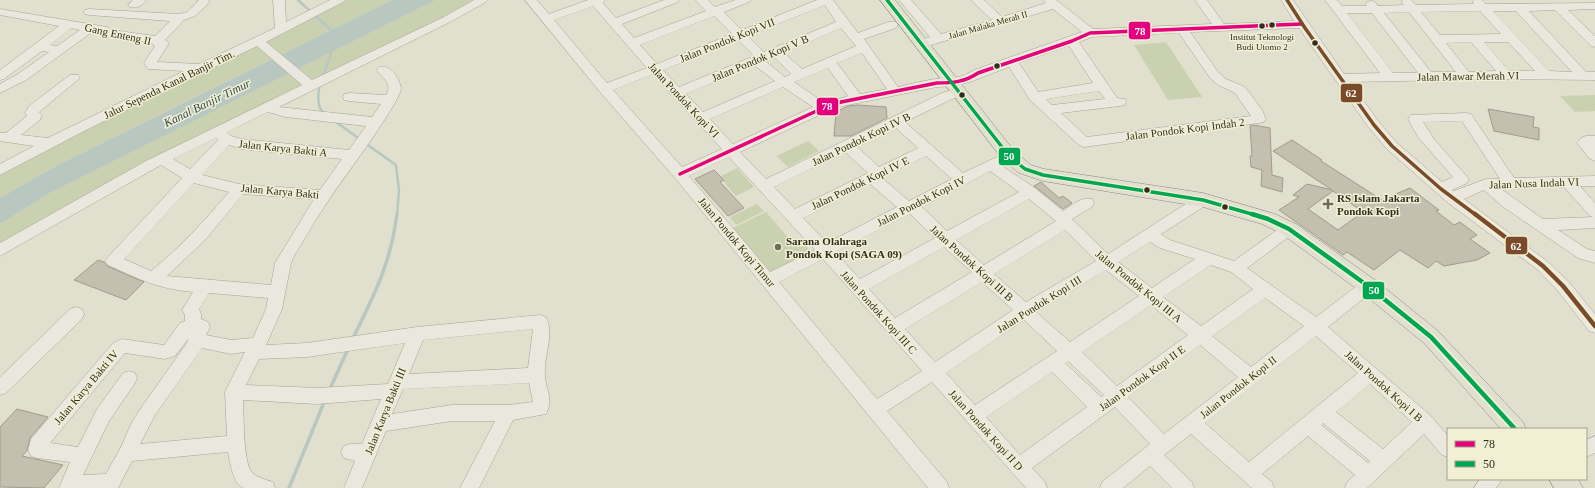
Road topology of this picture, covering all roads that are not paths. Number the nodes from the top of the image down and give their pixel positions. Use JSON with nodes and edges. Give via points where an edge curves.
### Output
{"nodes":[{"id":1,"x":8,"y":0,"type":"edge"},
{"id":2,"x":279,"y":0,"type":"edge"},
{"id":3,"x":339,"y":0,"type":"edge"},
{"id":4,"x":482,"y":0,"type":"edge"},
{"id":5,"x":530,"y":0,"type":"edge"},
{"id":6,"x":596,"y":0,"type":"edge"},
{"id":7,"x":674,"y":0,"type":"edge"},
{"id":8,"x":701,"y":0,"type":"edge"},
{"id":9,"x":745,"y":0,"type":"edge"},
{"id":10,"x":827,"y":0,"type":"edge"},
{"id":11,"x":887,"y":0,"type":"edge"},
{"id":12,"x":905,"y":0,"type":"edge"},
{"id":13,"x":977,"y":0,"type":"edge"},
{"id":14,"x":1203,"y":0,"type":"edge"},
{"id":15,"x":1287,"y":0,"type":"edge"},
{"id":16,"x":1331,"y":0,"type":"edge"},
{"id":17,"x":204,"y":2,"type":"dead end"},
{"id":18,"x":1052,"y":2,"type":"edge"},
{"id":19,"x":727,"y":3,"type":"edge"},
{"id":20,"x":1409,"y":4,"type":"edge"},
{"id":21,"x":1442,"y":4,"type":"edge"},
{"id":22,"x":1479,"y":4,"type":"edge"},
{"id":23,"x":1372,"y":5,"type":"edge"},
{"id":24,"x":1520,"y":5,"type":"edge"},
{"id":25,"x":0,"y":6,"type":"edge"},
{"id":26,"x":1595,"y":6,"type":"edge"},
{"id":27,"x":136,"y":7,"type":"edge"},
{"id":28,"x":1558,"y":7,"type":"junction"},
{"id":29,"x":1338,"y":10,"type":"junction"},
{"id":30,"x":715,"y":11,"type":"junction"},
{"id":31,"x":0,"y":12,"type":"edge"},
{"id":32,"x":89,"y":12,"type":"dead end"},
{"id":33,"x":180,"y":18,"type":"junction"},
{"id":34,"x":546,"y":19,"type":"junction"},
{"id":35,"x":1000,"y":21,"type":"junction"},
{"id":36,"x":614,"y":23,"type":"junction"},
{"id":37,"x":843,"y":23,"type":"junction"},
{"id":38,"x":69,"y":24,"type":"junction"},
{"id":39,"x":1302,"y":24,"type":"junction"},
{"id":40,"x":892,"y":25,"type":"dead end"},
{"id":41,"x":1221,"y":28,"type":"junction"},
{"id":42,"x":89,"y":29,"type":"junction"},
{"id":43,"x":281,"y":29,"type":"junction"},
{"id":44,"x":930,"y":29,"type":"junction"},
{"id":45,"x":1182,"y":29,"type":"junction"},
{"id":46,"x":107,"y":31,"type":"junction"},
{"id":47,"x":1090,"y":33,"type":"junction"},
{"id":48,"x":740,"y":34,"type":"junction"},
{"id":49,"x":1474,"y":38,"type":"junction"},
{"id":50,"x":1511,"y":38,"type":"junction"},
{"id":51,"x":938,"y":39,"type":"junction"},
{"id":52,"x":1436,"y":39,"type":"junction"},
{"id":53,"x":917,"y":40,"type":"junction"},
{"id":54,"x":1072,"y":41,"type":"junction"},
{"id":55,"x":156,"y":42,"type":"junction"},
{"id":56,"x":260,"y":42,"type":"junction"},
{"id":57,"x":860,"y":42,"type":"junction"},
{"id":58,"x":633,"y":43,"type":"junction"},
{"id":59,"x":1595,"y":43,"type":"edge"},
{"id":60,"x":40,"y":47,"type":"junction"},
{"id":61,"x":59,"y":50,"type":"junction"},
{"id":62,"x":776,"y":52,"type":"junction"},
{"id":63,"x":759,"y":58,"type":"junction"},
{"id":64,"x":1011,"y":61,"type":"junction"},
{"id":65,"x":830,"y":62,"type":"junction"},
{"id":66,"x":200,"y":68,"type":"junction"},
{"id":67,"x":655,"y":69,"type":"junction"},
{"id":68,"x":383,"y":70,"type":"dead end"},
{"id":69,"x":1545,"y":74,"type":"junction"},
{"id":70,"x":800,"y":75,"type":"junction"},
{"id":71,"x":1506,"y":75,"type":"junction"},
{"id":72,"x":0,"y":76,"type":"edge"},
{"id":73,"x":1427,"y":76,"type":"junction"},
{"id":74,"x":1465,"y":76,"type":"junction"},
{"id":75,"x":1589,"y":76,"type":"edge"},
{"id":76,"x":1388,"y":77,"type":"junction"},
{"id":77,"x":74,"y":78,"type":"dead end"},
{"id":78,"x":1341,"y":78,"type":"junction"},
{"id":79,"x":784,"y":82,"type":"junction"},
{"id":80,"x":308,"y":84,"type":"junction"},
{"id":81,"x":950,"y":84,"type":"junction"},
{"id":82,"x":1102,"y":86,"type":"junction"},
{"id":83,"x":0,"y":89,"type":"edge"},
{"id":84,"x":605,"y":89,"type":"junction"},
{"id":85,"x":894,"y":90,"type":"junction"},
{"id":86,"x":678,"y":93,"type":"junction"},
{"id":87,"x":349,"y":97,"type":"dead end"},
{"id":88,"x":1034,"y":97,"type":"junction"},
{"id":89,"x":856,"y":98,"type":"junction"},
{"id":90,"x":390,"y":100,"type":"junction"},
{"id":91,"x":265,"y":107,"type":"junction"},
{"id":92,"x":823,"y":108,"type":"junction"},
{"id":93,"x":1050,"y":110,"type":"junction"},
{"id":94,"x":701,"y":118,"type":"junction"},
{"id":95,"x":896,"y":121,"type":"junction"},
{"id":96,"x":376,"y":122,"type":"junction"},
{"id":97,"x":222,"y":136,"type":"junction"},
{"id":98,"x":4,"y":138,"type":"edge"},
{"id":99,"x":1595,"y":141,"type":"edge"},
{"id":100,"x":49,"y":143,"type":"junction"},
{"id":101,"x":847,"y":146,"type":"junction"},
{"id":102,"x":928,"y":149,"type":"junction"},
{"id":103,"x":355,"y":150,"type":"junction"},
{"id":104,"x":731,"y":151,"type":"junction"},
{"id":105,"x":1008,"y":156,"type":"junction"},
{"id":106,"x":1595,"y":156,"type":"edge"},
{"id":107,"x":162,"y":159,"type":"junction"},
{"id":108,"x":991,"y":165,"type":"junction"},
{"id":109,"x":0,"y":170,"type":"edge"},
{"id":110,"x":680,"y":174,"type":"junction"},
{"id":111,"x":192,"y":176,"type":"junction"},
{"id":112,"x":874,"y":176,"type":"junction"},
{"id":113,"x":962,"y":180,"type":"junction"},
{"id":114,"x":1595,"y":181,"type":"edge"},
{"id":115,"x":1569,"y":182,"type":"junction"},
{"id":116,"x":1510,"y":183,"type":"junction"},
{"id":117,"x":1486,"y":184,"type":"junction"},
{"id":118,"x":764,"y":186,"type":"junction"},
{"id":119,"x":239,"y":189,"type":"junction"},
{"id":120,"x":1030,"y":192,"type":"junction"},
{"id":121,"x":1447,"y":193,"type":"junction"},
{"id":122,"x":324,"y":196,"type":"junction"},
{"id":123,"x":1203,"y":200,"type":"junction"},
{"id":124,"x":1087,"y":203,"type":"dead end"},
{"id":125,"x":909,"y":207,"type":"junction"},
{"id":126,"x":1595,"y":212,"type":"edge"},
{"id":127,"x":792,"y":216,"type":"junction"},
{"id":128,"x":1064,"y":220,"type":"junction"},
{"id":129,"x":1595,"y":222,"type":"edge"},
{"id":130,"x":1541,"y":225,"type":"junction"},
{"id":131,"x":1289,"y":229,"type":"junction"},
{"id":132,"x":1150,"y":235,"type":"junction"},
{"id":133,"x":946,"y":240,"type":"junction"},
{"id":134,"x":0,"y":250,"type":"edge"},
{"id":135,"x":825,"y":251,"type":"junction"},
{"id":136,"x":1595,"y":257,"type":"edge"},
{"id":137,"x":1209,"y":258,"type":"junction"},
{"id":138,"x":1107,"y":262,"type":"junction"},
{"id":139,"x":1236,"y":268,"type":"junction"},
{"id":140,"x":983,"y":273,"type":"junction"},
{"id":141,"x":153,"y":279,"type":"junction"},
{"id":142,"x":769,"y":280,"type":"junction"},
{"id":143,"x":1368,"y":286,"type":"junction"},
{"id":144,"x":204,"y":287,"type":"junction"},
{"id":145,"x":857,"y":288,"type":"junction"},
{"id":146,"x":1265,"y":289,"type":"junction"},
{"id":147,"x":277,"y":292,"type":"junction"},
{"id":148,"x":1152,"y":297,"type":"junction"},
{"id":149,"x":1588,"y":307,"type":"edge"},
{"id":150,"x":1024,"y":311,"type":"junction"},
{"id":151,"x":76,"y":314,"type":"dead end"},
{"id":152,"x":1595,"y":326,"type":"edge"},
{"id":153,"x":1317,"y":327,"type":"junction"},
{"id":154,"x":893,"y":328,"type":"junction"},
{"id":155,"x":195,"y":332,"type":"junction"},
{"id":156,"x":417,"y":334,"type":"junction"},
{"id":157,"x":1200,"y":335,"type":"junction"},
{"id":158,"x":256,"y":348,"type":"junction"},
{"id":159,"x":1070,"y":351,"type":"junction"},
{"id":160,"x":1054,"y":362,"type":"junction"},
{"id":161,"x":933,"y":373,"type":"junction"},
{"id":162,"x":1371,"y":373,"type":"junction"},
{"id":163,"x":536,"y":375,"type":"junction"},
{"id":164,"x":1250,"y":377,"type":"junction"},
{"id":165,"x":129,"y":378,"type":"dead end"},
{"id":166,"x":394,"y":387,"type":"junction"},
{"id":167,"x":0,"y":388,"type":"edge"},
{"id":168,"x":234,"y":392,"type":"junction"},
{"id":169,"x":1116,"y":396,"type":"junction"},
{"id":170,"x":1100,"y":408,"type":"junction"},
{"id":171,"x":876,"y":409,"type":"junction"},
{"id":172,"x":1324,"y":412,"type":"junction"},
{"id":173,"x":508,"y":413,"type":"junction"},
{"id":174,"x":973,"y":416,"type":"junction"},
{"id":175,"x":1424,"y":421,"type":"junction"},
{"id":176,"x":1192,"y":423,"type":"junction"},
{"id":177,"x":379,"y":424,"type":"junction"},
{"id":178,"x":1308,"y":425,"type":"junction"},
{"id":179,"x":1514,"y":428,"type":"edge"},
{"id":180,"x":236,"y":443,"type":"junction"},
{"id":181,"x":1447,"y":448,"type":"edge"},
{"id":182,"x":1157,"y":450,"type":"junction"},
{"id":183,"x":350,"y":452,"type":"dead end"},
{"id":184,"x":127,"y":453,"type":"junction"},
{"id":185,"x":368,"y":453,"type":"junction"},
{"id":186,"x":82,"y":457,"type":"junction"},
{"id":187,"x":1384,"y":461,"type":"junction"},
{"id":188,"x":1018,"y":466,"type":"junction"},
{"id":189,"x":1249,"y":473,"type":"junction"},
{"id":190,"x":1368,"y":474,"type":"junction"},
{"id":191,"x":1475,"y":480,"type":"edge"},
{"id":192,"x":1492,"y":480,"type":"edge"},
{"id":193,"x":1562,"y":480,"type":"edge"},
{"id":194,"x":69,"y":486,"type":"edge"},
{"id":195,"x":266,"y":488,"type":"edge"},
{"id":196,"x":353,"y":488,"type":"edge"},
{"id":197,"x":469,"y":488,"type":"edge"},
{"id":198,"x":940,"y":488,"type":"edge"},
{"id":199,"x":1038,"y":488,"type":"edge"},
{"id":200,"x":1109,"y":488,"type":"edge"},
{"id":201,"x":1185,"y":488,"type":"edge"},
{"id":202,"x":1265,"y":488,"type":"edge"},
{"id":203,"x":1354,"y":488,"type":"edge"},
{"id":204,"x":1483,"y":488,"type":"edge"},
{"id":205,"x":1570,"y":488,"type":"edge"}],
"edges":[{"from":1,"to":25,"type":"street"},
{"from":2,"to":43,"type":"street"},
{"from":3,"to":43,"type":"street","name":"Jalur Sependa Kanal Banjir Tim."},
{"from":4,"to":80,"type":"street","via":[[446,20]]},
{"from":5,"to":34,"type":"street","name":"Jalan Pondok Kopi Timur"},
{"from":6,"to":34,"type":"street"},
{"from":6,"to":36,"type":"street","name":"Jalan Pondok Kopi VI"},
{"from":7,"to":36,"type":"street"},
{"from":8,"to":30,"type":"street"},
{"from":9,"to":19,"type":"street"},
{"from":10,"to":37,"type":"street"},
{"from":10,"to":48,"type":"street","name":"Jalan Pondok Kopi VII"},
{"from":11,"to":53,"type":"main road"},
{"from":12,"to":44,"type":"street"},
{"from":13,"to":35,"type":"street"},
{"from":14,"to":41,"type":"street"},
{"from":15,"to":39,"type":"street"},
{"from":16,"to":29,"type":"street"},
{"from":17,"to":33,"type":"street","via":[[191,14]]},
{"from":18,"to":35,"type":"street","name":"Jalan Malaka Merah II"},
{"from":18,"to":47,"type":"street"},
{"from":19,"to":30,"type":"street"},
{"from":20,"to":21,"type":"street"},
{"from":20,"to":23,"type":"street"},
{"from":20,"to":52,"type":"street"},
{"from":21,"to":22,"type":"street"},
{"from":22,"to":24,"type":"street"},
{"from":22,"to":50,"type":"street"},
{"from":23,"to":29,"type":"street"},
{"from":23,"to":73,"type":"street"},
{"from":24,"to":28,"type":"street"},
{"from":24,"to":75,"type":"street"},
{"from":26,"to":28,"type":"street"},
{"from":27,"to":32,"type":"street"},
{"from":27,"to":33,"type":"street"},
{"from":27,"to":46,"type":"street","via":[[125,23],[114,24]]},
{"from":28,"to":59,"type":"street"},
{"from":29,"to":76,"type":"street"},
{"from":30,"to":48,"type":"street"},
{"from":30,"to":58,"type":"street"},
{"from":31,"to":38,"type":"street","name":"Gang Enteng II"},
{"from":33,"to":55,"type":"street"},
{"from":34,"to":84,"type":"street","name":"Jalan Pondok Kopi Timur"},
{"from":35,"to":51,"type":"street","name":"Jalan Malaka Merah II"},
{"from":36,"to":58,"type":"street","name":"Jalan Pondok Kopi VI"},
{"from":37,"to":57,"type":"street"},
{"from":37,"to":62,"type":"street","name":"Jalan Pondok Kopi V B"},
{"from":38,"to":42,"type":"street","name":"Gang Enteng II"},
{"from":38,"to":60,"type":"street"},
{"from":39,"to":41,"type":"street"},
{"from":39,"to":78,"type":"street"},
{"from":40,"to":57,"type":"street"},
{"from":41,"to":45,"type":"street"},
{"from":42,"to":46,"type":"street","name":"Gang Enteng II"},
{"from":42,"to":61,"type":"street"},
{"from":43,"to":56,"type":"street","name":"Jalur Sependa Kanal Banjir Tim."},
{"from":44,"to":51,"type":"street"},
{"from":44,"to":53,"type":"street"},
{"from":45,"to":47,"type":"street"},
{"from":45,"to":93,"type":"street","name":"Jalan Pondok Kopi Indah 2","via":[[1214,75],[1222,82],[1240,90],[1259,119],[1084,142]]},
{"from":46,"to":55,"type":"street","name":"Gang Enteng II"},
{"from":47,"to":54,"type":"street"},
{"from":48,"to":63,"type":"street"},
{"from":48,"to":67,"type":"street","name":"Jalan Pondok Kopi VII"},
{"from":49,"to":50,"type":"street"},
{"from":49,"to":52,"type":"street"},
{"from":49,"to":71,"type":"street"},
{"from":50,"to":69,"type":"street"},
{"from":51,"to":53,"type":"street","name":"Jalan Malaka Merah II"},
{"from":52,"to":74,"type":"street"},
{"from":53,"to":81,"type":"main road"},
{"from":54,"to":64,"type":"street"},
{"from":54,"to":82,"type":"street"},
{"from":55,"to":66,"type":"street","name":"Gang Enteng II","via":[[163,43],[150,63],[152,66]]},
{"from":56,"to":66,"type":"street","name":"Jalur Sependa Kanal Banjir Tim."},
{"from":56,"to":80,"type":"street"},
{"from":57,"to":65,"type":"street"},
{"from":57,"to":85,"type":"street"},
{"from":58,"to":67,"type":"street","name":"Jalan Pondok Kopi VI"},
{"from":60,"to":61,"type":"street"},
{"from":60,"to":72,"type":"street"},
{"from":61,"to":83,"type":"street","via":[[22,77]]},
{"from":62,"to":63,"type":"street","name":"Jalan Pondok Kopi V B"},
{"from":62,"to":70,"type":"street"},
{"from":63,"to":79,"type":"street"},
{"from":63,"to":86,"type":"street","name":"Jalan Pondok Kopi V B"},
{"from":64,"to":81,"type":"street","via":[[969,79]]},
{"from":64,"to":88,"type":"street","name":"Jalan Pondok Kopi Indah 2"},
{"from":65,"to":70,"type":"street"},
{"from":65,"to":89,"type":"street"},
{"from":66,"to":100,"type":"street","name":"Jalur Sependa Kanal Banjir Tim."},
{"from":67,"to":84,"type":"street","name":"Jalan Pondok Kopi VII"},
{"from":67,"to":86,"type":"street","name":"Jalan Pondok Kopi VI"},
{"from":68,"to":90,"type":"street","name":"Jalan Karya Bakti","via":[[396,86]]},
{"from":69,"to":71,"type":"street","name":"Jalan Mawar Merah VI"},
{"from":69,"to":75,"type":"street","name":"Jalan Mawar Merah VI"},
{"from":70,"to":79,"type":"street"},
{"from":71,"to":74,"type":"street","name":"Jalan Mawar Merah VI"},
{"from":73,"to":74,"type":"street","name":"Jalan Mawar Merah VI"},
{"from":73,"to":76,"type":"street","name":"Jalan Mawar Merah VI"},
{"from":76,"to":78,"type":"street","name":"Jalan Mawar Merah VI"},
{"from":77,"to":98,"type":"street","via":[[34,109],[32,113],[35,117]]},
{"from":78,"to":121,"type":"street","via":[[1392,146]]},
{"from":79,"to":92,"type":"street"},
{"from":79,"to":94,"type":"street"},
{"from":80,"to":91,"type":"street"},
{"from":81,"to":85,"type":"street"},
{"from":81,"to":95,"type":"street","name":"Jalan Pondok Kopi IV B"},
{"from":81,"to":105,"type":"main road"},
{"from":82,"to":88,"type":"street"},
{"from":82,"to":93,"type":"street","via":[[1117,102]]},
{"from":84,"to":110,"type":"street","name":"Jalan Pondok Kopi Timur"},
{"from":85,"to":89,"type":"street"},
{"from":86,"to":94,"type":"street","name":"Jalan Pondok Kopi VI"},
{"from":87,"to":90,"type":"street"},
{"from":88,"to":93,"type":"street","name":"Jalan Pondok Kopi Indah 2"},
{"from":89,"to":92,"type":"street"},
{"from":90,"to":96,"type":"street","name":"Jalan Karya Bakti"},
{"from":91,"to":96,"type":"street","via":[[286,112]]},
{"from":91,"to":97,"type":"street"},
{"from":92,"to":104,"type":"street"},
{"from":94,"to":104,"type":"street","name":"Jalan Pondok Kopi VI"},
{"from":95,"to":101,"type":"street","name":"Jalan Pondok Kopi IV B"},
{"from":95,"to":102,"type":"street"},
{"from":96,"to":103,"type":"street","name":"Jalan Karya Bakti"},
{"from":97,"to":103,"type":"street","name":"Jalan Karya Bakti A","via":[[242,144]]},
{"from":97,"to":107,"type":"street"},
{"from":97,"to":111,"type":"street"},
{"from":98,"to":100,"type":"street"},
{"from":99,"to":106,"type":"street","via":[[1584,143]]},
{"from":100,"to":109,"type":"street","name":"Jalur Sependa Kanal Banjir Tim."},
{"from":101,"to":112,"type":"street","name":"Jalan Pondok Kopi III B"},
{"from":101,"to":118,"type":"street","name":"Jalan Pondok Kopi IV B"},
{"from":102,"to":112,"type":"street","name":"Jalan Pondok Kopi IV E"},
{"from":102,"to":113,"type":"street"},
{"from":103,"to":122,"type":"street","name":"Jalan Karya Bakti"},
{"from":104,"to":110,"type":"street"},
{"from":104,"to":118,"type":"street","name":"Jalan Pondok Kopi VI"},
{"from":105,"to":108,"type":"street","name":"Jalan Pondok Kopi IV"},
{"from":105,"to":123,"type":"main road","via":[[1025,169],[1043,175]]},
{"from":107,"to":111,"type":"street","name":"Jalan Karya Bakti"},
{"from":107,"to":134,"type":"street"},
{"from":108,"to":113,"type":"street","name":"Jalan Pondok Kopi IV"},
{"from":108,"to":120,"type":"street","name":"Jalan Pondok Kopi III A"},
{"from":110,"to":142,"type":"street","name":"Jalan Pondok Kopi Timur"},
{"from":111,"to":119,"type":"street","name":"Jalan Karya Bakti"},
{"from":111,"to":141,"type":"street","via":[[113,261]]},
{"from":112,"to":125,"type":"street","name":"Jalan Pondok Kopi III B"},
{"from":112,"to":127,"type":"street","name":"Jalan Pondok Kopi IV E"},
{"from":113,"to":125,"type":"street","name":"Jalan Pondok Kopi IV"},
{"from":114,"to":115,"type":"street","name":"Jalan Nusa Indah VI"},
{"from":115,"to":116,"type":"street","name":"Jalan Nusa Indah VI"},
{"from":115,"to":126,"type":"street"},
{"from":116,"to":117,"type":"street","name":"Jalan Nusa Indah VI"},
{"from":116,"to":121,"type":"street","via":[[1466,117],[1415,119],[1462,180]]},
{"from":117,"to":121,"type":"street","name":"Jalan Nusa Indah VI"},
{"from":117,"to":130,"type":"street"},
{"from":118,"to":127,"type":"street","name":"Jalan Pondok Kopi VI"},
{"from":119,"to":122,"type":"street","name":"Jalan Karya Bakti"},
{"from":119,"to":141,"type":"street","via":[[201,235]]},
{"from":120,"to":128,"type":"street","name":"Jalan Pondok Kopi III A"},
{"from":120,"to":133,"type":"street"},
{"from":121,"to":149,"type":"street","via":[[1542,266]]},
{"from":122,"to":147,"type":"street","via":[[283,263]]},
{"from":123,"to":131,"type":"main road","via":[[1268,219]]},
{"from":123,"to":132,"type":"street","name":"Jalan Pondok Kopi III"},
{"from":124,"to":128,"type":"street"},
{"from":125,"to":133,"type":"street","name":"Jalan Pondok Kopi III B"},
{"from":125,"to":135,"type":"street","name":"Jalan Pondok Kopi IV"},
{"from":127,"to":135,"type":"street","name":"Jalan Pondok Kopi VI"},
{"from":128,"to":138,"type":"street","name":"Jalan Pondok Kopi III A"},
{"from":128,"to":140,"type":"street"},
{"from":129,"to":130,"type":"street"},
{"from":130,"to":136,"type":"street","via":[[1583,254]]},
{"from":131,"to":139,"type":"street"},
{"from":131,"to":143,"type":"main road"},
{"from":132,"to":137,"type":"street","name":"Jalan Pondok Kopi I B","via":[[1165,244]]},
{"from":132,"to":138,"type":"street","name":"Jalan Pondok Kopi III"},
{"from":133,"to":140,"type":"street","name":"Jalan Pondok Kopi III B"},
{"from":133,"to":145,"type":"street"},
{"from":135,"to":142,"type":"street","name":"Jalan Pondok Kopi IV"},
{"from":135,"to":145,"type":"street","name":"Jalan Pondok Kopi III C"},
{"from":137,"to":139,"type":"street","name":"Jalan Pondok Kopi I B"},
{"from":137,"to":148,"type":"street"},
{"from":138,"to":148,"type":"street","name":"Jalan Pondok Kopi III A"},
{"from":138,"to":150,"type":"street","name":"Jalan Pondok Kopi III"},
{"from":139,"to":146,"type":"street","name":"Jalan Pondok Kopi I B"},
{"from":140,"to":150,"type":"street","name":"Jalan Pondok Kopi III B"},
{"from":140,"to":154,"type":"street"},
{"from":141,"to":144,"type":"street"},
{"from":142,"to":171,"type":"street","name":"Jalan Pondok Kopi Timur"},
{"from":143,"to":153,"type":"street","name":"Jalan Pondok Kopi II"},
{"from":143,"to":179,"type":"main road","via":[[1431,337]]},
{"from":144,"to":147,"type":"street"},
{"from":144,"to":155,"type":"street","via":[[190,310],[193,314]]},
{"from":145,"to":154,"type":"street","name":"Jalan Pondok Kopi III C"},
{"from":146,"to":153,"type":"street","name":"Jalan Pondok Kopi I B"},
{"from":146,"to":157,"type":"street","name":"Jalan Pondok Kopi II E"},
{"from":147,"to":158,"type":"street","via":[[274,309]]},
{"from":148,"to":157,"type":"street","name":"Jalan Pondok Kopi III A"},
{"from":148,"to":159,"type":"street"},
{"from":149,"to":152,"type":"street"},
{"from":150,"to":159,"type":"street","name":"Jalan Pondok Kopi III B"},
{"from":150,"to":161,"type":"street","name":"Jalan Pondok Kopi III"},
{"from":151,"to":167,"type":"street"},
{"from":153,"to":162,"type":"street","name":"Jalan Pondok Kopi I B"},
{"from":153,"to":164,"type":"street","name":"Jalan Pondok Kopi II"},
{"from":154,"to":161,"type":"street","name":"Jalan Pondok Kopi III C"},
{"from":155,"to":158,"type":"street","via":[[231,346]]},
{"from":155,"to":184,"type":"street","via":[[196,344],[138,428]]},
{"from":155,"to":186,"type":"street","name":"Jalan Karya Bakti IV","via":[[186,328],[167,352],[122,346],[119,348],[37,445],[38,450]]},
{"from":156,"to":158,"type":"street","via":[[294,351]]},
{"from":156,"to":163,"type":"street","via":[[540,322],[542,331]]},
{"from":156,"to":166,"type":"street","name":"Jalan Karya Bakti III"},
{"from":157,"to":164,"type":"street","name":"Jalan Pondok Kopi III A"},
{"from":157,"to":169,"type":"street","name":"Jalan Pondok Kopi II E"},
{"from":158,"to":168,"type":"street"},
{"from":159,"to":160,"type":"street"},
{"from":159,"to":169,"type":"street","name":"Jalan Pondok Kopi III B"},
{"from":160,"to":170,"type":"street"},
{"from":160,"to":174,"type":"street"},
{"from":161,"to":171,"type":"street","name":"Jalan Pondok Kopi III"},
{"from":161,"to":174,"type":"street","name":"Jalan Pondok Kopi II D"},
{"from":162,"to":172,"type":"street"},
{"from":162,"to":175,"type":"street","name":"Jalan Pondok Kopi I B"},
{"from":163,"to":166,"type":"street"},
{"from":163,"to":173,"type":"street","via":[[542,406],[540,409]]},
{"from":164,"to":176,"type":"street","name":"Jalan Pondok Kopi II"},
{"from":165,"to":186,"type":"street","via":[[103,415]]},
{"from":166,"to":168,"type":"street","via":[[317,396]]},
{"from":166,"to":177,"type":"street","name":"Jalan Karya Bakti III"},
{"from":168,"to":180,"type":"street"},
{"from":169,"to":170,"type":"street","name":"Jalan Pondok Kopi II E"},
{"from":169,"to":182,"type":"street","name":"Jalan Pondok Kopi III B"},
{"from":170,"to":188,"type":"street","name":"Jalan Pondok Kopi II E"},
{"from":171,"to":198,"type":"street","name":"Jalan Pondok Kopi Timur"},
{"from":172,"to":178,"type":"street"},
{"from":172,"to":187,"type":"street"},
{"from":173,"to":177,"type":"street","via":[[452,414]]},
{"from":173,"to":197,"type":"street"},
{"from":174,"to":188,"type":"street","name":"Jalan Pondok Kopi II D"},
{"from":175,"to":181,"type":"street","name":"Jalan Pondok Kopi I B"},
{"from":175,"to":187,"type":"street"},
{"from":176,"to":182,"type":"street","name":"Jalan Pondok Kopi II"},
{"from":176,"to":189,"type":"street"},
{"from":177,"to":185,"type":"street","name":"Jalan Karya Bakti III"},
{"from":178,"to":189,"type":"street"},
{"from":178,"to":190,"type":"street"},
{"from":180,"to":184,"type":"street"},
{"from":180,"to":195,"type":"street","via":[[240,468],[245,478]]},
{"from":182,"to":200,"type":"street","name":"Jalan Pondok Kopi II"},
{"from":182,"to":201,"type":"street","name":"Jalan Pondok Kopi III B"},
{"from":183,"to":185,"type":"street"},
{"from":184,"to":194,"type":"street","via":[[111,482]]},
{"from":185,"to":196,"type":"street","name":"Jalan Karya Bakti III"},
{"from":186,"to":194,"type":"street"},
{"from":187,"to":190,"type":"street"},
{"from":188,"to":199,"type":"street","name":"Jalan Pondok Kopi II D"},
{"from":189,"to":202,"type":"street"},
{"from":190,"to":203,"type":"street"},
{"from":191,"to":204,"type":"street"},
{"from":192,"to":204,"type":"street"},
{"from":193,"to":205,"type":"main road"}]}
